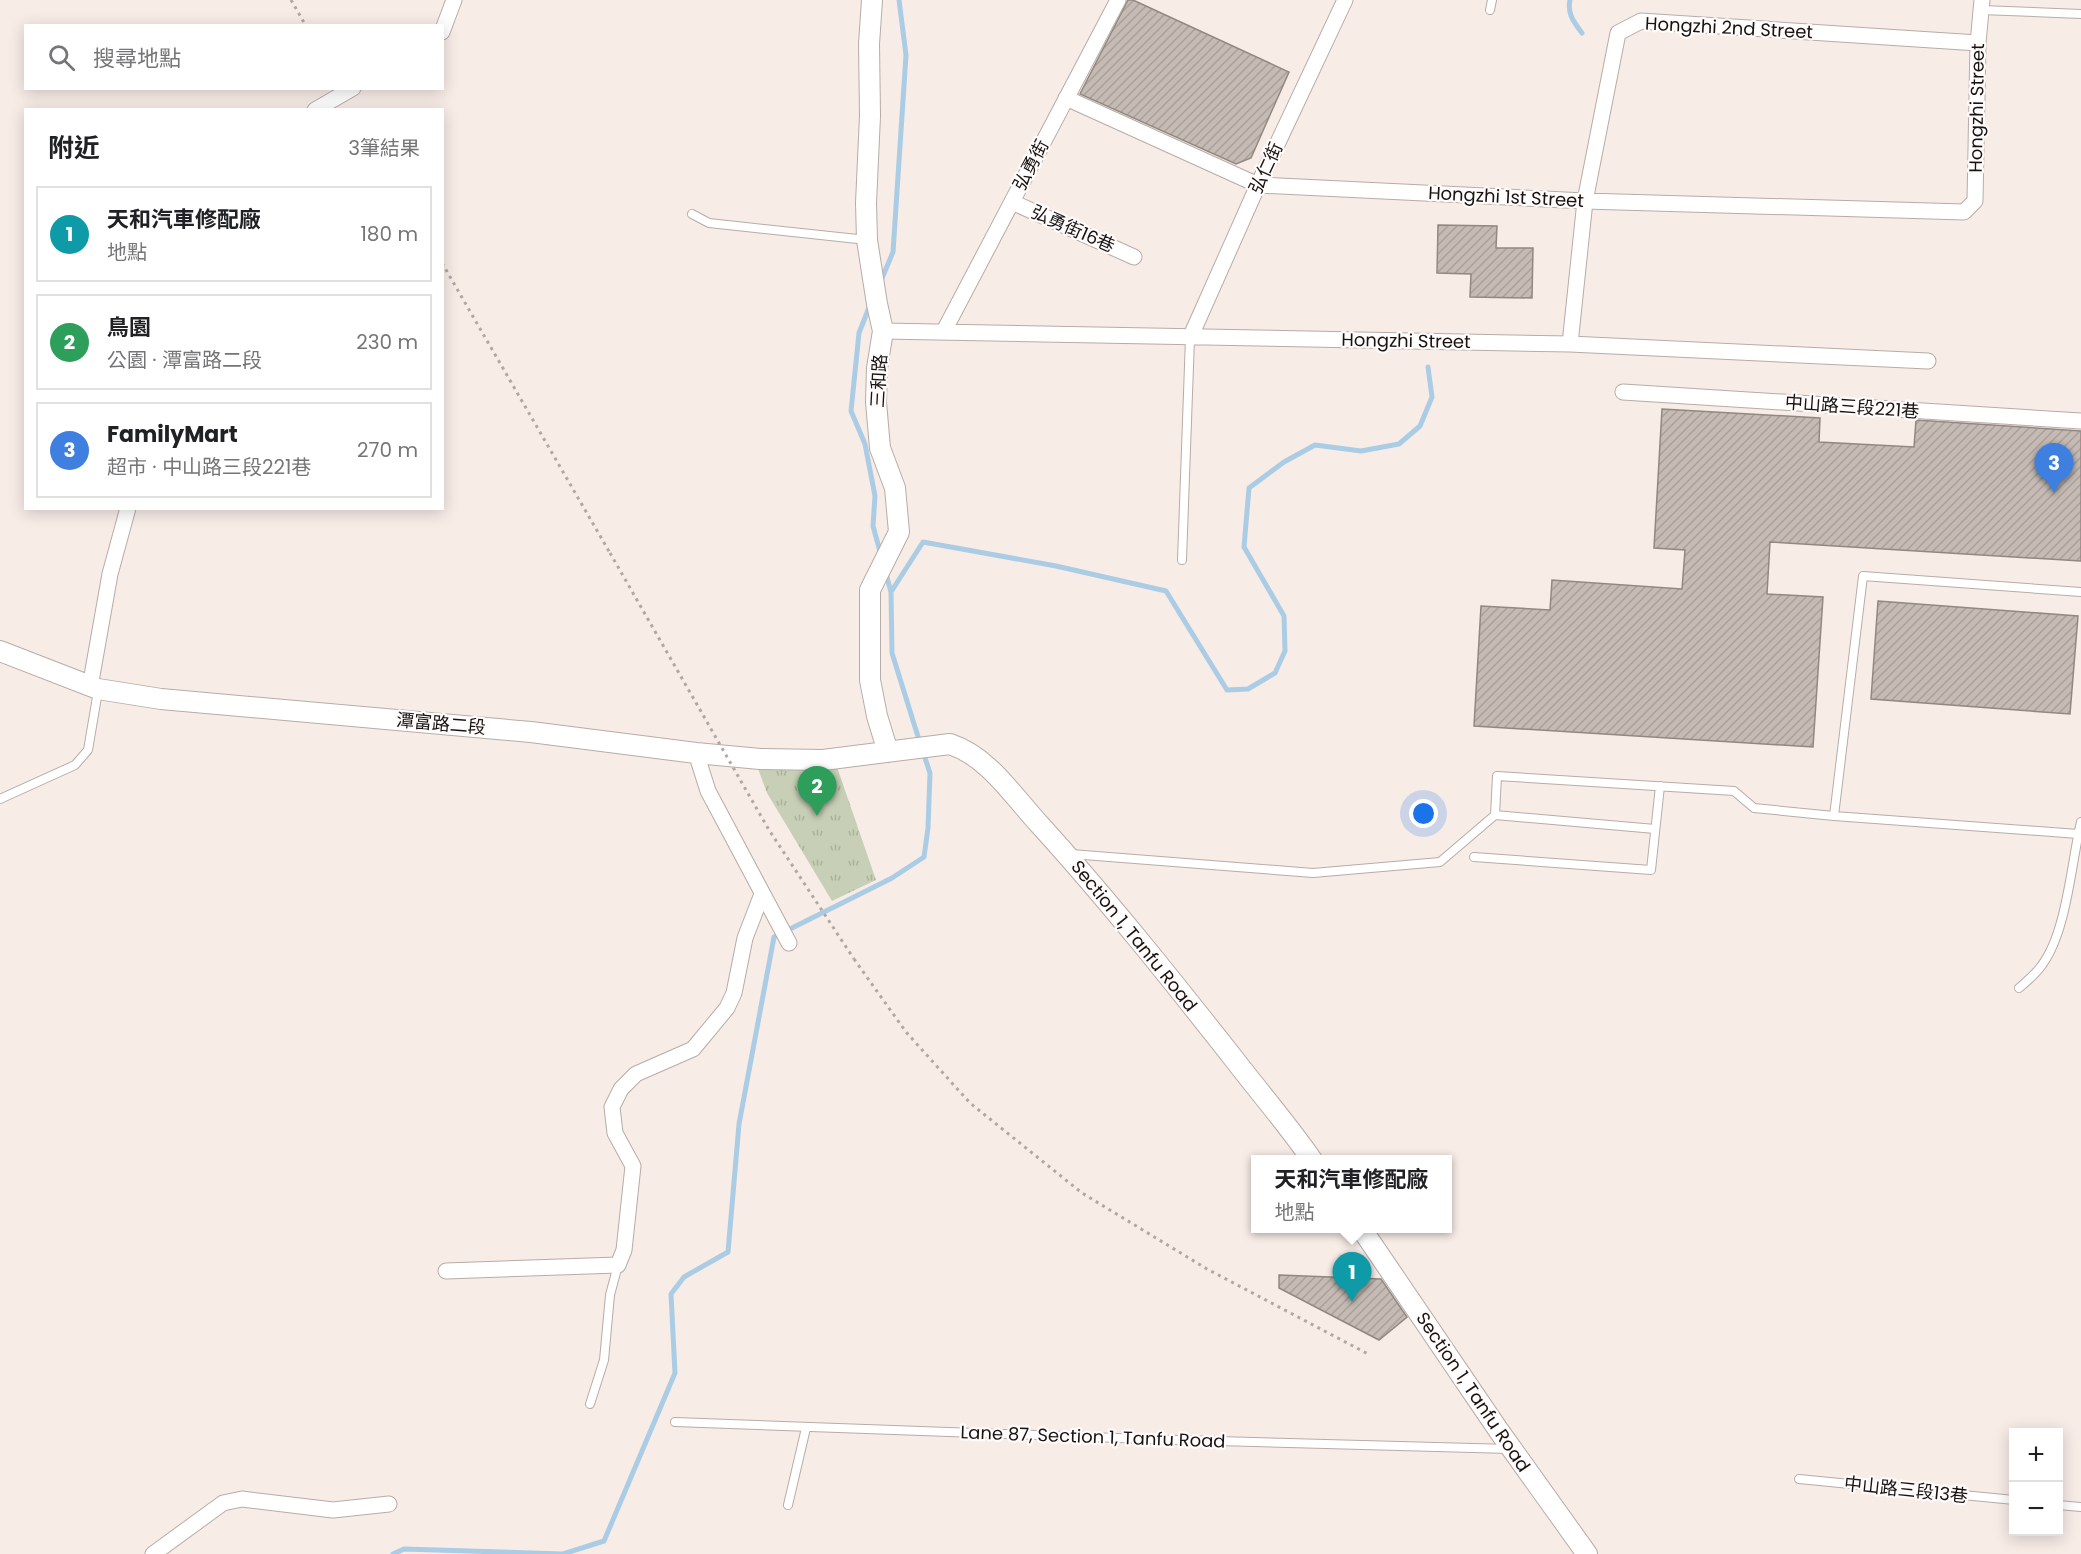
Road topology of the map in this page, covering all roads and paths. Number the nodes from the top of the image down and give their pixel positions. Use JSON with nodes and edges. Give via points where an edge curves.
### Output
{"nodes":[{"id":1,"x":291,"y":0,"type":"edge"},
{"id":2,"x":454,"y":0,"type":"edge"},
{"id":3,"x":872,"y":0,"type":"edge"},
{"id":4,"x":1118,"y":0,"type":"edge"},
{"id":5,"x":1345,"y":0,"type":"edge"},
{"id":6,"x":1492,"y":0,"type":"edge"},
{"id":7,"x":1982,"y":5,"type":"edge"},
{"id":8,"x":1490,"y":10,"type":"dead end"},
{"id":9,"x":2081,"y":14,"type":"edge"},
{"id":10,"x":305,"y":24,"type":"edge"},
{"id":11,"x":444,"y":27,"type":"edge"},
{"id":12,"x":1978,"y":43,"type":"junction"},
{"id":13,"x":350,"y":90,"type":"edge"},
{"id":14,"x":1066,"y":98,"type":"junction"},
{"id":15,"x":318,"y":108,"type":"edge"},
{"id":16,"x":1258,"y":185,"type":"junction"},
{"id":17,"x":1585,"y":201,"type":"junction"},
{"id":18,"x":1012,"y":202,"type":"junction"},
{"id":19,"x":1964,"y":212,"type":"joint"},
{"id":20,"x":692,"y":214,"type":"dead end"},
{"id":21,"x":867,"y":240,"type":"junction"},
{"id":22,"x":1134,"y":257,"type":"dead end"},
{"id":23,"x":444,"y":266,"type":"edge"},
{"id":24,"x":883,"y":331,"type":"junction"},
{"id":25,"x":944,"y":331,"type":"junction"},
{"id":26,"x":1190,"y":338,"type":"junction"},
{"id":27,"x":1570,"y":344,"type":"junction"},
{"id":28,"x":1928,"y":361,"type":"dead end"},
{"id":29,"x":1623,"y":392,"type":"dead end"},
{"id":30,"x":2081,"y":422,"type":"edge"},
{"id":31,"x":127,"y":510,"type":"edge"},
{"id":32,"x":1182,"y":560,"type":"dead end"},
{"id":33,"x":2081,"y":592,"type":"edge"},
{"id":34,"x":0,"y":651,"type":"edge"},
{"id":35,"x":94,"y":688,"type":"junction"},
{"id":36,"x":896,"y":750,"type":"junction"},
{"id":37,"x":696,"y":753,"type":"junction"},
{"id":38,"x":1660,"y":786,"type":"junction"},
{"id":39,"x":0,"y":799,"type":"edge"},
{"id":40,"x":1495,"y":815,"type":"junction"},
{"id":41,"x":1834,"y":816,"type":"junction"},
{"id":42,"x":2081,"y":822,"type":"edge"},
{"id":43,"x":1655,"y":829,"type":"junction"},
{"id":44,"x":2078,"y":834,"type":"junction"},
{"id":45,"x":1066,"y":853,"type":"junction"},
{"id":46,"x":1474,"y":857,"type":"dead end"},
{"id":47,"x":762,"y":894,"type":"junction"},
{"id":48,"x":788,"y":941,"type":"dead end"},
{"id":49,"x":2019,"y":988,"type":"dead end"},
{"id":50,"x":1308,"y":1155,"type":"edge"},
{"id":51,"x":1364,"y":1233,"type":"edge"},
{"id":52,"x":618,"y":1264,"type":"junction"},
{"id":53,"x":446,"y":1271,"type":"dead end"},
{"id":54,"x":1370,"y":1355,"type":"dead end"},
{"id":55,"x":590,"y":1404,"type":"dead end"},
{"id":56,"x":675,"y":1422,"type":"dead end"},
{"id":57,"x":806,"y":1428,"type":"junction"},
{"id":58,"x":1511,"y":1449,"type":"junction"},
{"id":59,"x":1799,"y":1479,"type":"dead end"},
{"id":60,"x":2009,"y":1500,"type":"edge"},
{"id":61,"x":389,"y":1504,"type":"dead end"},
{"id":62,"x":788,"y":1505,"type":"dead end"},
{"id":63,"x":2063,"y":1505,"type":"edge"},
{"id":64,"x":2081,"y":1507,"type":"edge"},
{"id":65,"x":153,"y":1554,"type":"edge"},
{"id":66,"x":1587,"y":1554,"type":"edge"}],
"edges":[{"from":1,"to":10,"type":"path"},
{"from":2,"to":11,"type":"street"},
{"from":3,"to":21,"type":"street","name":"三和路"},
{"from":4,"to":14,"type":"street","name":"弘勇街"},
{"from":5,"to":16,"type":"street","name":"弘仁街"},
{"from":6,"to":8,"type":"lane"},
{"from":7,"to":9,"type":"lane"},
{"from":7,"to":12,"type":"street","name":"Hongzhi Street"},
{"from":12,"to":17,"type":"street","name":"Hongzhi 2nd Street","via":[[1641,21],[1618,33]]},
{"from":12,"to":19,"type":"street","name":"Hongzhi Street","via":[[1975,201]]},
{"from":13,"to":15,"type":"street"},
{"from":14,"to":16,"type":"street","name":"Hongzhi 1st Street"},
{"from":14,"to":18,"type":"street","name":"弘勇街"},
{"from":16,"to":17,"type":"street","name":"Hongzhi 1st Street"},
{"from":16,"to":26,"type":"street","name":"弘仁街"},
{"from":17,"to":19,"type":"street","name":"Hongzhi 1st Street"},
{"from":17,"to":27,"type":"street","name":"Hongzhi 2nd Street"},
{"from":18,"to":22,"type":"street","name":"弘勇街16巷"},
{"from":18,"to":25,"type":"street","name":"弘勇街"},
{"from":20,"to":21,"type":"lane","via":[[709,223]]},
{"from":21,"to":24,"type":"street","name":"三和路"},
{"from":23,"to":54,"type":"path","bridge":true,"via":[[769,830],[906,1032],[970,1103],[1082,1193],[1207,1269]]},
{"from":24,"to":25,"type":"street","name":"Hongzhi Street"},
{"from":24,"to":36,"type":"street","name":"三和路","via":[[877,368],[878,425],[880,448],[895,488],[899,532],[870,591],[870,680],[877,716]]},
{"from":25,"to":26,"type":"street","name":"Hongzhi Street"},
{"from":26,"to":27,"type":"street","name":"Hongzhi Street"},
{"from":26,"to":32,"type":"lane"},
{"from":27,"to":28,"type":"street","name":"Hongzhi Street"},
{"from":29,"to":30,"type":"street","name":"中山路三段221巷"},
{"from":31,"to":35,"type":"street","via":[[110,574]]},
{"from":33,"to":41,"type":"lane","via":[[1863,576]]},
{"from":34,"to":35,"type":"street","name":"潭富路二段"},
{"from":35,"to":37,"type":"street","name":"潭富路二段","via":[[161,699],[531,732]]},
{"from":35,"to":39,"type":"lane","via":[[88,750],[75,765]]},
{"from":36,"to":37,"type":"street","name":"潭富路二段","via":[[823,760]]},
{"from":36,"to":45,"type":"street","name":"Section 1, Tanfu Road","via":[[950,744],[964,748],[994,773]]},
{"from":37,"to":47,"type":"street","via":[[708,791]]},
{"from":38,"to":40,"type":"lane","via":[[1497,776]]},
{"from":38,"to":41,"type":"lane","via":[[1734,791],[1754,808]]},
{"from":38,"to":43,"type":"lane"},
{"from":40,"to":43,"type":"lane"},
{"from":40,"to":45,"type":"lane","via":[[1440,862],[1429,863],[1313,873]]},
{"from":41,"to":44,"type":"lane"},
{"from":42,"to":44,"type":"lane"},
{"from":43,"to":46,"type":"lane","via":[[1651,870]]},
{"from":44,"to":49,"type":"lane","via":[[2054,945],[2042,966]]},
{"from":45,"to":50,"type":"street","name":"Section 1, Tanfu Road"},
{"from":47,"to":48,"type":"street"},
{"from":47,"to":52,"type":"street","via":[[745,938],[728,1008],[693,1049],[636,1074],[621,1089],[612,1107],[615,1133],[633,1166],[624,1250]]},
{"from":51,"to":58,"type":"street","name":"Section 1, Tanfu Road"},
{"from":52,"to":53,"type":"street"},
{"from":52,"to":55,"type":"lane","via":[[610,1295],[604,1360]]},
{"from":56,"to":57,"type":"lane","name":"Lane 87, Section 1, Tanfu Road"},
{"from":57,"to":58,"type":"lane","name":"Lane 87, Section 1, Tanfu Road"},
{"from":57,"to":62,"type":"lane"},
{"from":58,"to":66,"type":"street","name":"Section 1, Tanfu Road"},
{"from":59,"to":60,"type":"lane","name":"中山路三段13巷"},
{"from":61,"to":65,"type":"street","via":[[333,1510],[242,1499],[223,1503]]},
{"from":63,"to":64,"type":"lane"}]}
